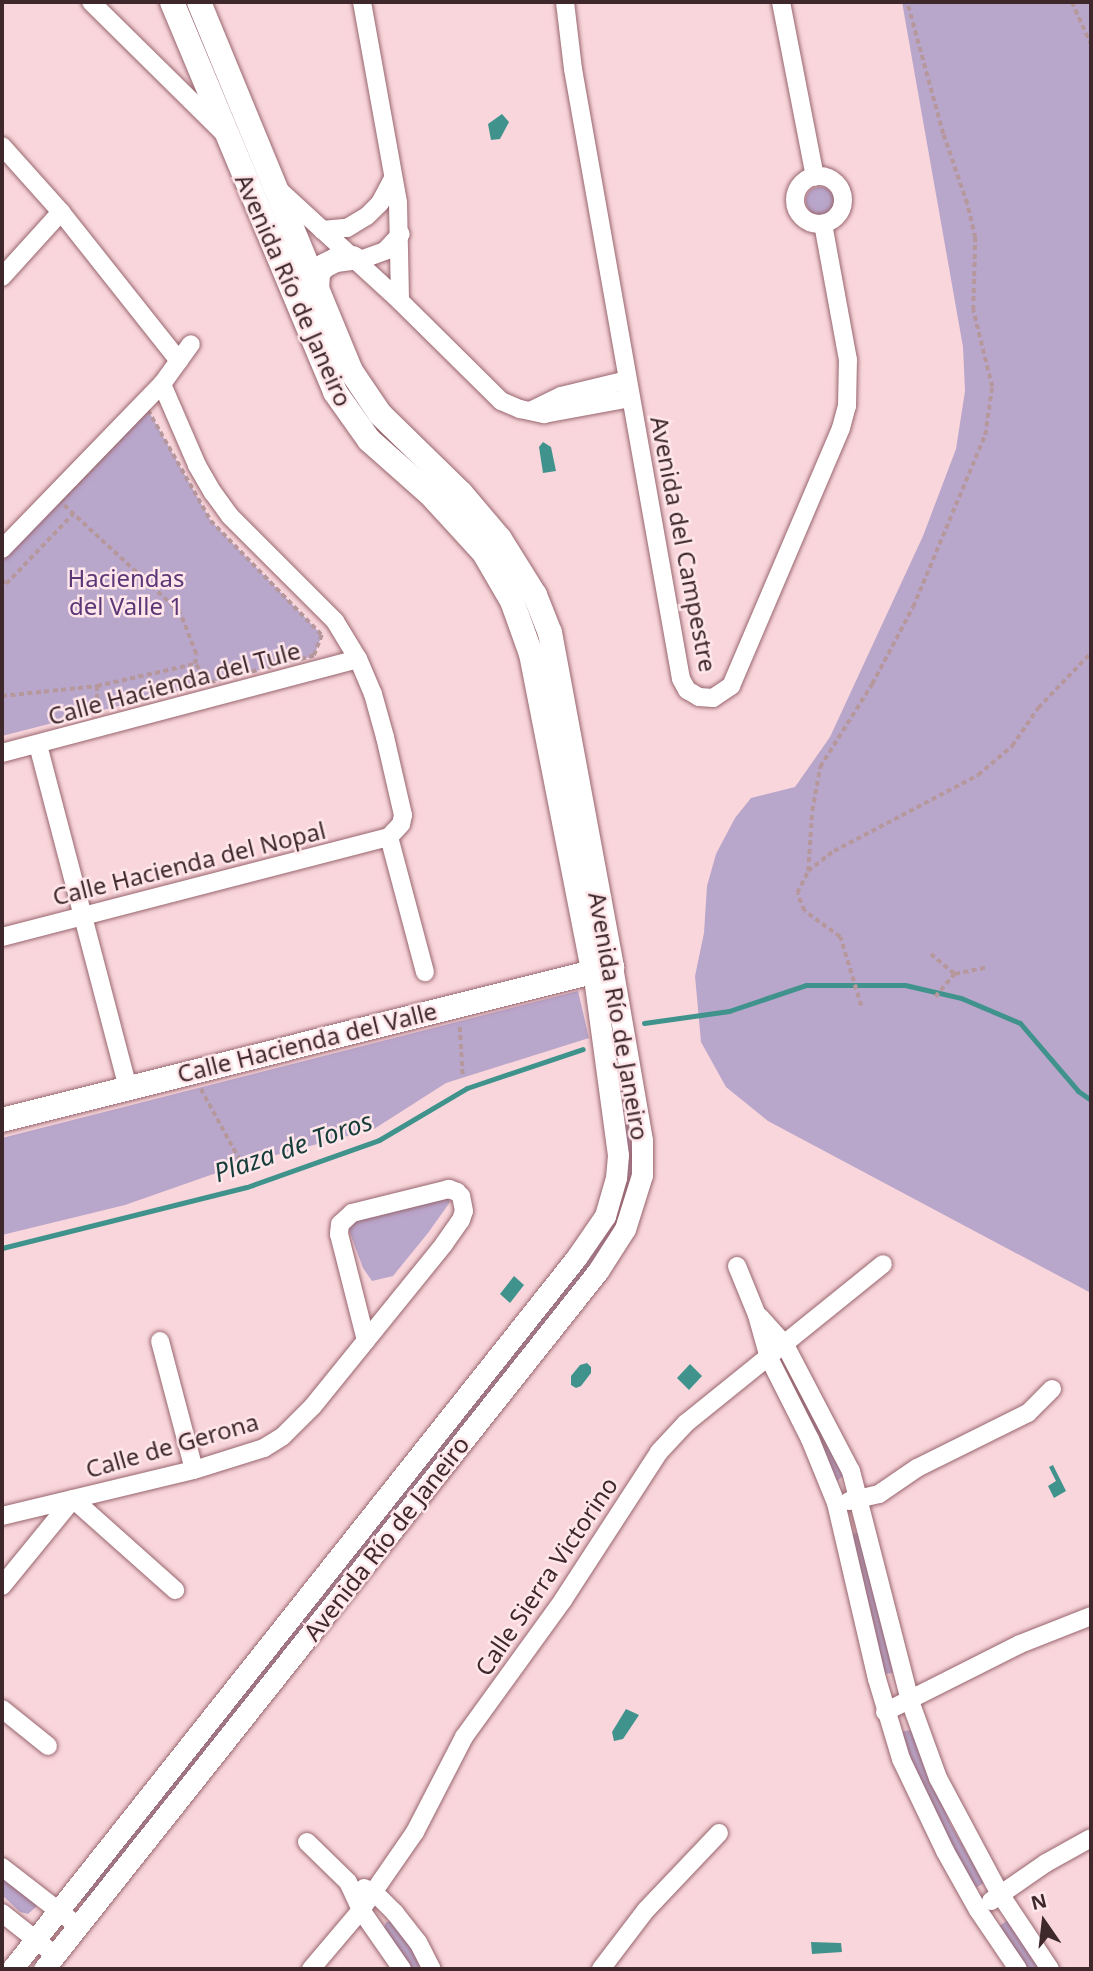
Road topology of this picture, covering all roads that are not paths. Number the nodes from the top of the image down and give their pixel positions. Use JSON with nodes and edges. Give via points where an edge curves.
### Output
{"nodes":[{"id":1,"x":91,"y":2,"type":"edge"},
{"id":2,"x":172,"y":2,"type":"edge"},
{"id":3,"x":199,"y":2,"type":"edge"},
{"id":4,"x":362,"y":2,"type":"edge"},
{"id":5,"x":565,"y":2,"type":"edge"},
{"id":6,"x":781,"y":2,"type":"edge"},
{"id":7,"x":228,"y":137,"type":"junction"},
{"id":8,"x":2,"y":146,"type":"edge"},
{"id":9,"x":815,"y":177,"type":"junction"},
{"id":10,"x":392,"y":180,"type":"junction"},
{"id":11,"x":273,"y":184,"type":"junction"},
{"id":12,"x":61,"y":212,"type":"junction"},
{"id":13,"x":823,"y":224,"type":"junction"},
{"id":14,"x":322,"y":230,"type":"junction"},
{"id":15,"x":401,"y":234,"type":"junction"},
{"id":16,"x":353,"y":258,"type":"junction"},
{"id":17,"x":2,"y":276,"type":"edge"},
{"id":18,"x":317,"y":291,"type":"junction"},
{"id":19,"x":400,"y":301,"type":"junction"},
{"id":20,"x":191,"y":344,"type":"dead end"},
{"id":21,"x":178,"y":361,"type":"junction"},
{"id":22,"x":162,"y":384,"type":"junction"},
{"id":23,"x":629,"y":389,"type":"junction"},
{"id":24,"x":2,"y":549,"type":"edge"},
{"id":25,"x":358,"y":659,"type":"junction"},
{"id":26,"x":38,"y":745,"type":"junction"},
{"id":27,"x":2,"y":753,"type":"edge"},
{"id":28,"x":389,"y":837,"type":"junction"},
{"id":29,"x":82,"y":916,"type":"junction"},
{"id":30,"x":2,"y":937,"type":"edge"},
{"id":31,"x":602,"y":969,"type":"junction"},
{"id":32,"x":425,"y":972,"type":"dead end"},
{"id":33,"x":128,"y":1087,"type":"junction"},
{"id":34,"x":2,"y":1120,"type":"edge"},
{"id":35,"x":883,"y":1264,"type":"dead end"},
{"id":36,"x":737,"y":1266,"type":"dead end"},
{"id":37,"x":757,"y":1314,"type":"junction"},
{"id":38,"x":366,"y":1340,"type":"junction"},
{"id":39,"x":160,"y":1341,"type":"dead end"},
{"id":40,"x":785,"y":1345,"type":"junction"},
{"id":41,"x":769,"y":1358,"type":"junction"},
{"id":42,"x":1052,"y":1389,"type":"dead end"},
{"id":43,"x":194,"y":1470,"type":"junction"},
{"id":44,"x":860,"y":1498,"type":"junction"},
{"id":45,"x":73,"y":1499,"type":"junction"},
{"id":46,"x":836,"y":1503,"type":"junction"},
{"id":47,"x":2,"y":1516,"type":"edge"},
{"id":48,"x":2,"y":1586,"type":"edge"},
{"id":49,"x":175,"y":1590,"type":"dead end"},
{"id":50,"x":1091,"y":1616,"type":"edge"},
{"id":51,"x":910,"y":1701,"type":"junction"},
{"id":52,"x":2,"y":1709,"type":"edge"},
{"id":53,"x":885,"y":1712,"type":"junction"},
{"id":54,"x":48,"y":1746,"type":"dead end"},
{"id":55,"x":719,"y":1833,"type":"dead end"},
{"id":56,"x":1091,"y":1838,"type":"edge"},
{"id":57,"x":307,"y":1842,"type":"dead end"},
{"id":58,"x":2,"y":1867,"type":"edge"},
{"id":59,"x":348,"y":1882,"type":"junction"},
{"id":60,"x":374,"y":1892,"type":"junction"},
{"id":61,"x":1000,"y":1894,"type":"junction"},
{"id":62,"x":361,"y":1910,"type":"junction"},
{"id":63,"x":978,"y":1910,"type":"junction"},
{"id":64,"x":58,"y":1911,"type":"junction"},
{"id":65,"x":2,"y":1913,"type":"edge"},
{"id":66,"x":78,"y":1926,"type":"junction"},
{"id":67,"x":36,"y":1940,"type":"junction"},
{"id":68,"x":49,"y":1962,"type":"edge"},
{"id":69,"x":12,"y":1969,"type":"edge"},
{"id":70,"x":311,"y":1969,"type":"edge"},
{"id":71,"x":402,"y":1969,"type":"edge"},
{"id":72,"x":432,"y":1969,"type":"edge"},
{"id":73,"x":601,"y":1969,"type":"edge"},
{"id":74,"x":1018,"y":1969,"type":"edge"},
{"id":75,"x":1050,"y":1969,"type":"edge"}],
"edges":[{"from":1,"to":7,"type":"street"},
{"from":2,"to":7,"type":"main road","name":"Avenida Río de Janeiro"},
{"from":3,"to":11,"type":"main road"},
{"from":4,"to":10,"type":"street"},
{"from":5,"to":23,"type":"street","name":"Avenida del Campestre"},
{"from":6,"to":9,"type":"street"},
{"from":7,"to":11,"type":"street"},
{"from":7,"to":31,"type":"main road","name":"Avenida Río de Janeiro","via":[[335,393],[369,440],[430,494],[484,553],[517,614],[531,654]]},
{"from":8,"to":12,"type":"street"},
{"from":9,"to":13,"type":"street","via":[[802,183],[796,204],[808,221]]},
{"from":9,"to":13,"type":"street","via":[[829,178],[842,193],[839,213]]},
{"from":10,"to":14,"type":"street","name":"Avenida Río de Janeiro","via":[[367,216],[347,228]]},
{"from":10,"to":15,"type":"street"},
{"from":11,"to":14,"type":"street","name":"Avenida Río de Janeiro"},
{"from":11,"to":18,"type":"main road","name":"Avenida Río de Janeiro"},
{"from":12,"to":17,"type":"street"},
{"from":12,"to":21,"type":"street"},
{"from":13,"to":23,"type":"street","name":"Avenida del Campestre","via":[[848,360],[847,406],[731,686],[713,698],[687,690],[681,679]]},
{"from":14,"to":16,"type":"street","name":"Avenida Río de Janeiro"},
{"from":15,"to":16,"type":"street","via":[[385,251]]},
{"from":15,"to":19,"type":"street"},
{"from":16,"to":18,"type":"main road","via":[[324,266],[318,273]]},
{"from":16,"to":19,"type":"street","name":"Avenida Río de Janeiro"},
{"from":18,"to":31,"type":"main road","name":"Avenida Río de Janeiro","via":[[367,397],[500,538],[536,595],[550,633]]},
{"from":19,"to":23,"type":"street","name":"Avenida Río de Janeiro","via":[[501,401],[520,410],[532,410],[561,396]]},
{"from":20,"to":21,"type":"street"},
{"from":21,"to":22,"type":"street"},
{"from":22,"to":24,"type":"street"},
{"from":22,"to":25,"type":"street","via":[[197,465],[230,516],[335,621]]},
{"from":25,"to":26,"type":"street","name":"Calle Hacienda del Tule"},
{"from":25,"to":28,"type":"street","via":[[373,694],[403,815]]},
{"from":26,"to":27,"type":"street","name":"Calle Hacienda del Tule"},
{"from":26,"to":29,"type":"street"},
{"from":28,"to":29,"type":"street","name":"Calle Hacienda del Nopal"},
{"from":28,"to":32,"type":"street"},
{"from":29,"to":30,"type":"street","name":"Calle Hacienda del Nopal"},
{"from":29,"to":33,"type":"street"},
{"from":31,"to":33,"type":"main road","name":"Calle Hacienda del Valle"},
{"from":31,"to":64,"type":"street","name":"Avenida Río de Janeiro","via":[[618,1155],[604,1216],[576,1258]]},
{"from":31,"to":66,"type":"street","name":"Avenida Río de Janeiro","via":[[642,1140],[642,1175],[625,1229],[598,1271]]},
{"from":33,"to":34,"type":"main road","name":"Calle Hacienda del Valle"},
{"from":35,"to":40,"type":"street","name":"Calle Sierra Victorino"},
{"from":36,"to":37,"type":"street"},
{"from":37,"to":40,"type":"street"},
{"from":37,"to":41,"type":"street"},
{"from":38,"to":38,"type":"street","name":"Calle de Gerona","via":[[340,1224],[352,1213],[449,1189],[457,1192],[464,1211],[461,1220]]},
{"from":38,"to":43,"type":"street","name":"Calle de Gerona","via":[[283,1436],[264,1448]]},
{"from":39,"to":43,"type":"street"},
{"from":40,"to":41,"type":"street","name":"Calle Sierra Victorino"},
{"from":40,"to":44,"type":"street","via":[[851,1471]]},
{"from":41,"to":46,"type":"street"},
{"from":41,"to":60,"type":"street","name":"Calle Sierra Victorino","via":[[686,1423],[659,1452],[563,1600],[464,1737],[415,1832]]},
{"from":42,"to":44,"type":"street","via":[[1028,1413],[917,1468],[878,1494]]},
{"from":43,"to":45,"type":"street","name":"Calle de Gerona"},
{"from":44,"to":46,"type":"street"},
{"from":44,"to":51,"type":"street"},
{"from":45,"to":47,"type":"street","name":"Calle de Gerona"},
{"from":45,"to":48,"type":"street"},
{"from":45,"to":49,"type":"street"},
{"from":46,"to":53,"type":"street"},
{"from":50,"to":51,"type":"street","via":[[1020,1644]]},
{"from":51,"to":53,"type":"street"},
{"from":51,"to":61,"type":"street","via":[[938,1778]]},
{"from":52,"to":54,"type":"street"},
{"from":53,"to":63,"type":"street","via":[[920,1803]]},
{"from":55,"to":73,"type":"street","via":[[646,1909]]},
{"from":56,"to":61,"type":"street"},
{"from":57,"to":59,"type":"street"},
{"from":58,"to":64,"type":"street"},
{"from":59,"to":60,"type":"street"},
{"from":59,"to":62,"type":"street"},
{"from":60,"to":62,"type":"street","name":"Calle Sierra Victorino"},
{"from":60,"to":72,"type":"street","via":[[418,1942]]},
{"from":61,"to":63,"type":"street"},
{"from":61,"to":75,"type":"street"},
{"from":62,"to":70,"type":"street","name":"Calle Sierra Victorino"},
{"from":62,"to":71,"type":"street"},
{"from":63,"to":74,"type":"street"},
{"from":64,"to":66,"type":"street"},
{"from":64,"to":67,"type":"street","name":"Avenida Río de Janeiro"},
{"from":65,"to":67,"type":"street"},
{"from":66,"to":68,"type":"street","name":"Avenida Río de Janeiro"},
{"from":67,"to":68,"type":"street"},
{"from":67,"to":69,"type":"street","name":"Avenida Río de Janeiro"}]}
